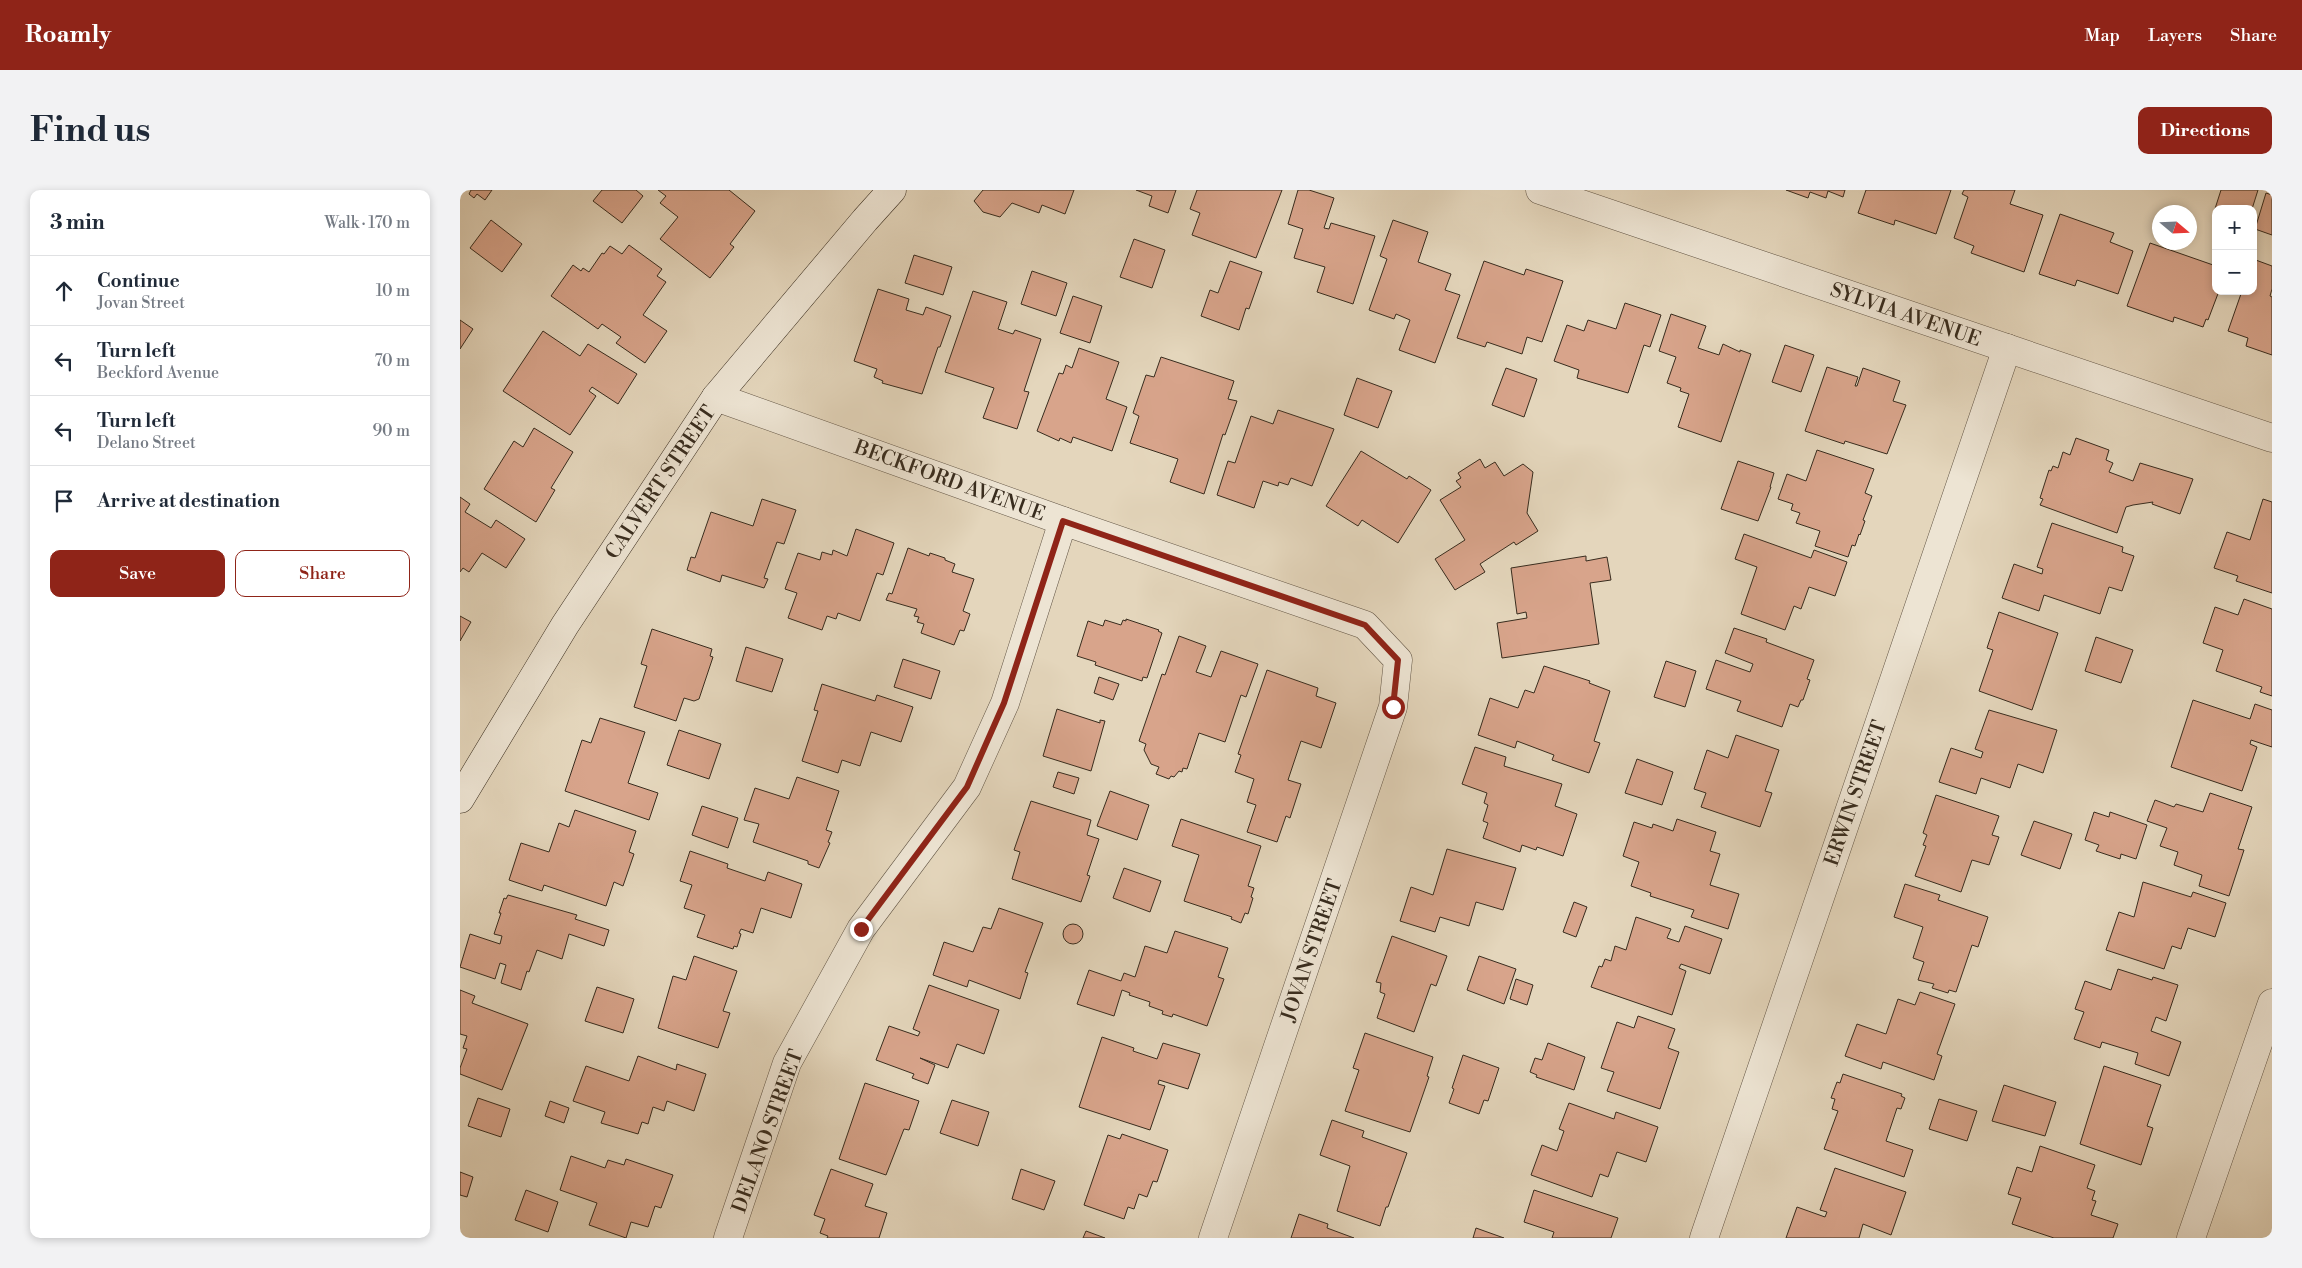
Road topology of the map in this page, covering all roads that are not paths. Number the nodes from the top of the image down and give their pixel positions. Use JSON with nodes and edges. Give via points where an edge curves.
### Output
{"nodes":[{"id":1,"x":892,"y":190,"type":"edge"},
{"id":2,"x":1540,"y":190,"type":"edge"},
{"id":3,"x":2007,"y":348,"type":"junction"},
{"id":4,"x":716,"y":397,"type":"junction"},
{"id":5,"x":2272,"y":438,"type":"edge"},
{"id":6,"x":1063,"y":521,"type":"junction"},
{"id":7,"x":1398,"y":660,"type":"joint"},
{"id":8,"x":460,"y":798,"type":"edge"},
{"id":9,"x":2272,"y":1003,"type":"edge"},
{"id":10,"x":728,"y":1238,"type":"edge"},
{"id":11,"x":1213,"y":1238,"type":"edge"},
{"id":12,"x":1704,"y":1238,"type":"edge"},
{"id":13,"x":2192,"y":1238,"type":"edge"}],
"edges":[{"from":1,"to":4,"type":"street","name":"CALVERT STREET"},
{"from":2,"to":3,"type":"street","name":"SYLVIA AVENUE"},
{"from":3,"to":5,"type":"street","name":"SYLVIA AVENUE"},
{"from":3,"to":12,"type":"street","name":"ERWIN STREET"},
{"from":4,"to":6,"type":"street","name":"BECKFORD AVENUE"},
{"from":4,"to":8,"type":"street","name":"CALVERT STREET","via":[[565,625]]},
{"from":6,"to":7,"type":"street","name":"BECKFORD AVENUE","via":[[1365,625]]},
{"from":6,"to":10,"type":"street","name":"DELANO STREET","via":[[1004,703],[967,787],[861,929],[787,1063]]},
{"from":7,"to":11,"type":"street","name":"JOVAN STREET","via":[[1393,707]]},
{"from":9,"to":13,"type":"street"}]}
